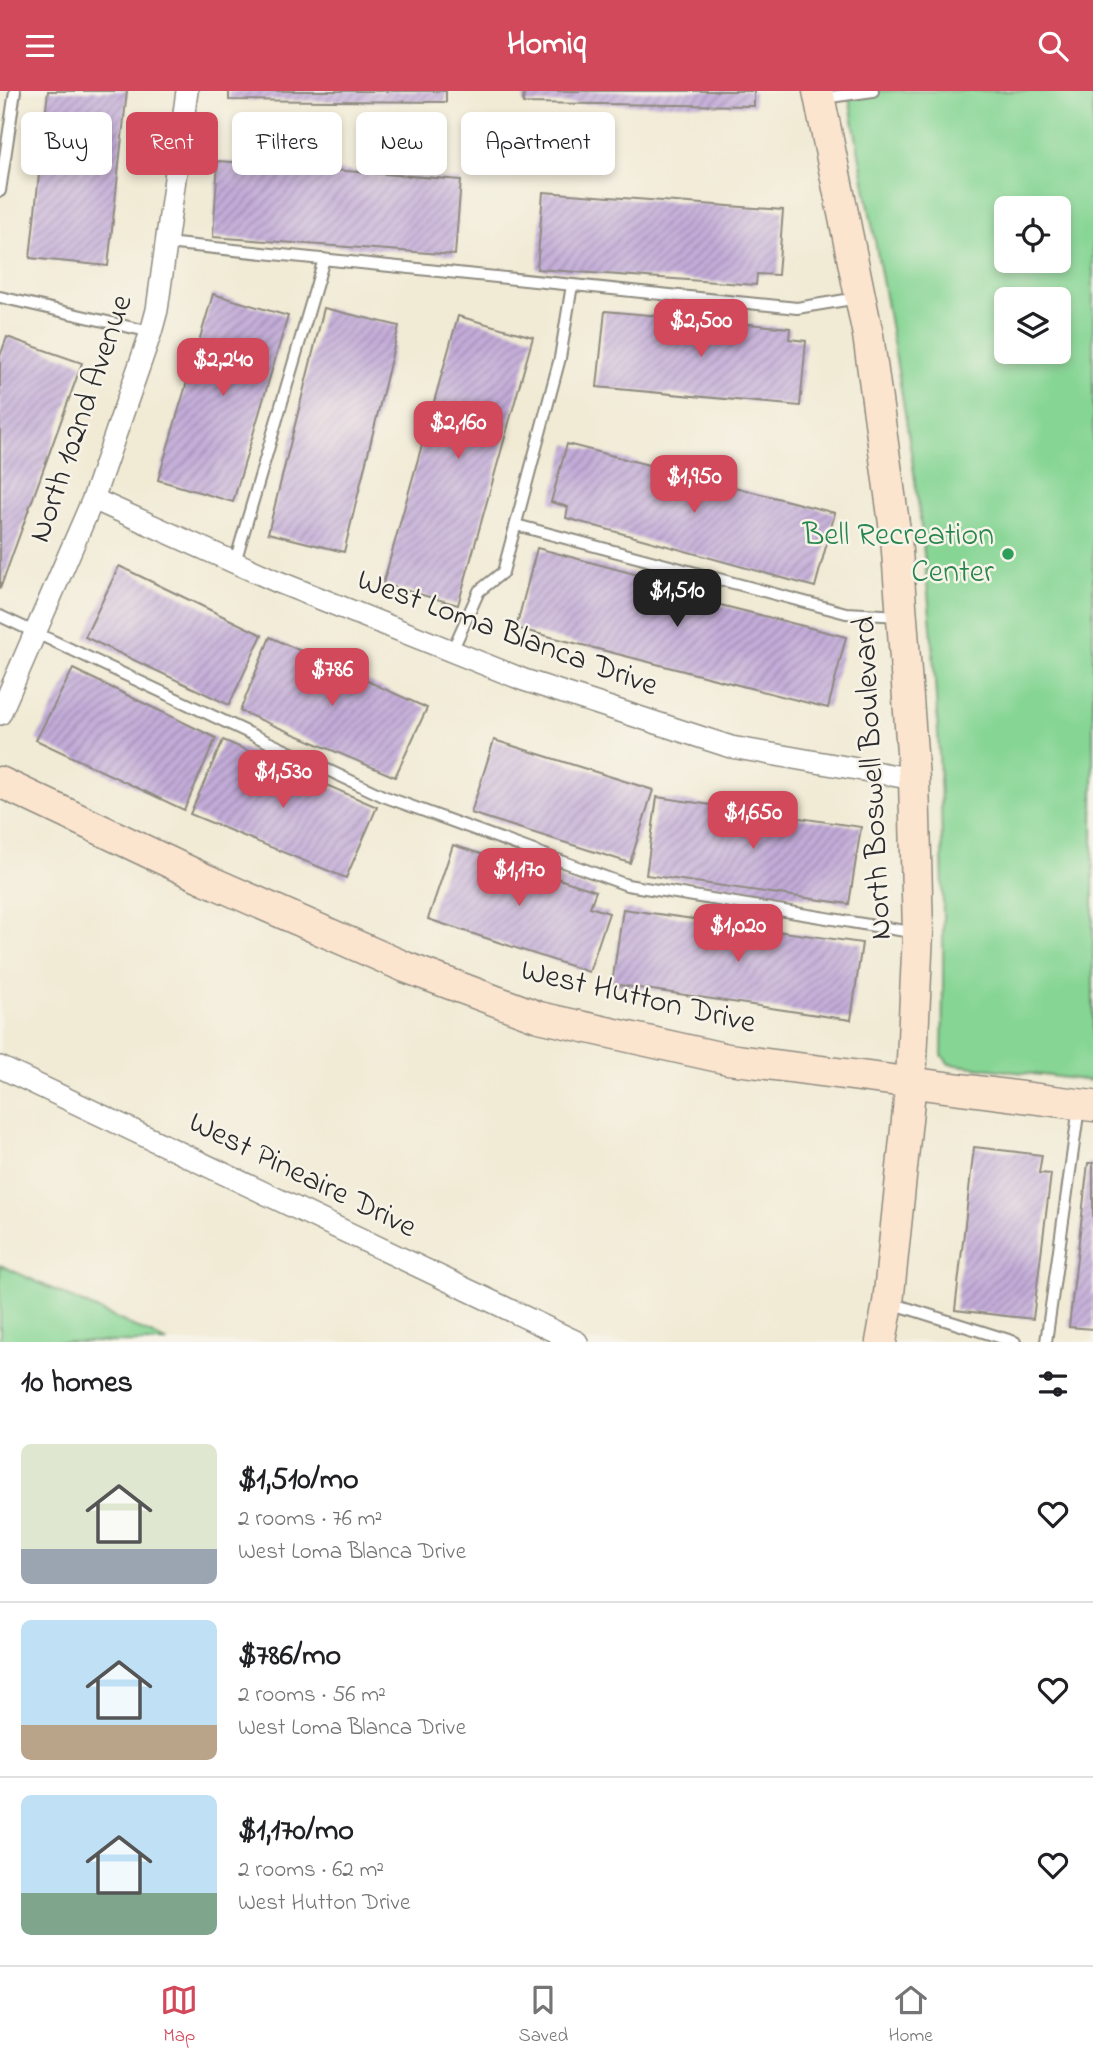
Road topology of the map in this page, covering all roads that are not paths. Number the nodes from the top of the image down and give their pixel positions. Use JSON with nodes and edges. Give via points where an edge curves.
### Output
{"nodes":[{"id":1,"x":16,"y":91,"type":"edge"},
{"id":2,"x":187,"y":91,"type":"edge"},
{"id":3,"x":873,"y":91,"type":"edge"},
{"id":4,"x":819,"y":95,"type":"edge"},
{"id":5,"x":0,"y":191,"type":"edge"},
{"id":6,"x":166,"y":243,"type":"junction"},
{"id":7,"x":324,"y":259,"type":"junction"},
{"id":8,"x":572,"y":285,"type":"junction"},
{"id":9,"x":0,"y":297,"type":"edge"},
{"id":10,"x":861,"y":298,"type":"junction"},
{"id":11,"x":151,"y":332,"type":"junction"},
{"id":12,"x":93,"y":499,"type":"junction"},
{"id":13,"x":516,"y":525,"type":"junction"},
{"id":14,"x":234,"y":562,"type":"junction"},
{"id":15,"x":0,"y":616,"type":"edge"},
{"id":16,"x":902,"y":616,"type":"junction"},
{"id":17,"x":36,"y":633,"type":"junction"},
{"id":18,"x":452,"y":651,"type":"junction"},
{"id":19,"x":0,"y":714,"type":"edge"},
{"id":20,"x":914,"y":779,"type":"junction"},
{"id":21,"x":0,"y":782,"type":"edge"},
{"id":22,"x":918,"y":933,"type":"junction"},
{"id":23,"x":0,"y":1067,"type":"edge"},
{"id":24,"x":911,"y":1081,"type":"junction"},
{"id":25,"x":1086,"y":1106,"type":"edge"},
{"id":26,"x":888,"y":1303,"type":"junction"},
{"id":27,"x":577,"y":1342,"type":"edge"},
{"id":28,"x":881,"y":1342,"type":"edge"},
{"id":29,"x":1016,"y":1342,"type":"edge"},
{"id":30,"x":1046,"y":1342,"type":"edge"}],
"edges":[{"from":1,"to":5,"type":"lane"},
{"from":2,"to":6,"type":"street","name":"North 102nd Avenue"},
{"from":3,"to":4,"type":"lane"},
{"from":4,"to":10,"type":"street","name":"North Boswell Boulevard"},
{"from":6,"to":7,"type":"lane"},
{"from":6,"to":11,"type":"street","name":"North 102nd Avenue"},
{"from":7,"to":8,"type":"lane"},
{"from":7,"to":14,"type":"lane"},
{"from":8,"to":10,"type":"lane","via":[[797,307]]},
{"from":8,"to":13,"type":"lane","via":[[560,358]]},
{"from":9,"to":11,"type":"lane"},
{"from":10,"to":16,"type":"street","name":"North Boswell Boulevard","via":[[896,538]]},
{"from":11,"to":12,"type":"street","name":"North 102nd Avenue"},
{"from":12,"to":14,"type":"street","name":"West Loma Blanca Drive"},
{"from":12,"to":17,"type":"street","name":"North 102nd Avenue"},
{"from":13,"to":16,"type":"lane","via":[[846,613]]},
{"from":13,"to":18,"type":"lane","via":[[503,572],[479,591]]},
{"from":14,"to":18,"type":"street","name":"West Loma Blanca Drive"},
{"from":15,"to":17,"type":"lane"},
{"from":16,"to":20,"type":"street","name":"North Boswell Boulevard"},
{"from":17,"to":19,"type":"street","name":"North 102nd Avenue"},
{"from":17,"to":22,"type":"lane","via":[[383,796],[628,885]]},
{"from":18,"to":20,"type":"street","name":"West Loma Blanca Drive","via":[[524,680],[731,747]]},
{"from":20,"to":22,"type":"street","name":"North Boswell Boulevard"},
{"from":21,"to":24,"type":"street","name":"West Hutton Drive","via":[[355,945],[540,1017],[728,1059]]},
{"from":22,"to":24,"type":"street","name":"North Boswell Boulevard"},
{"from":23,"to":27,"type":"street","name":"West Pineaire Drive"},
{"from":24,"to":25,"type":"street","name":"West Hutton Drive"},
{"from":24,"to":26,"type":"street","name":"North Boswell Boulevard"},
{"from":25,"to":30,"type":"lane"},
{"from":26,"to":28,"type":"street","name":"North Boswell Boulevard"},
{"from":26,"to":29,"type":"lane"}]}
